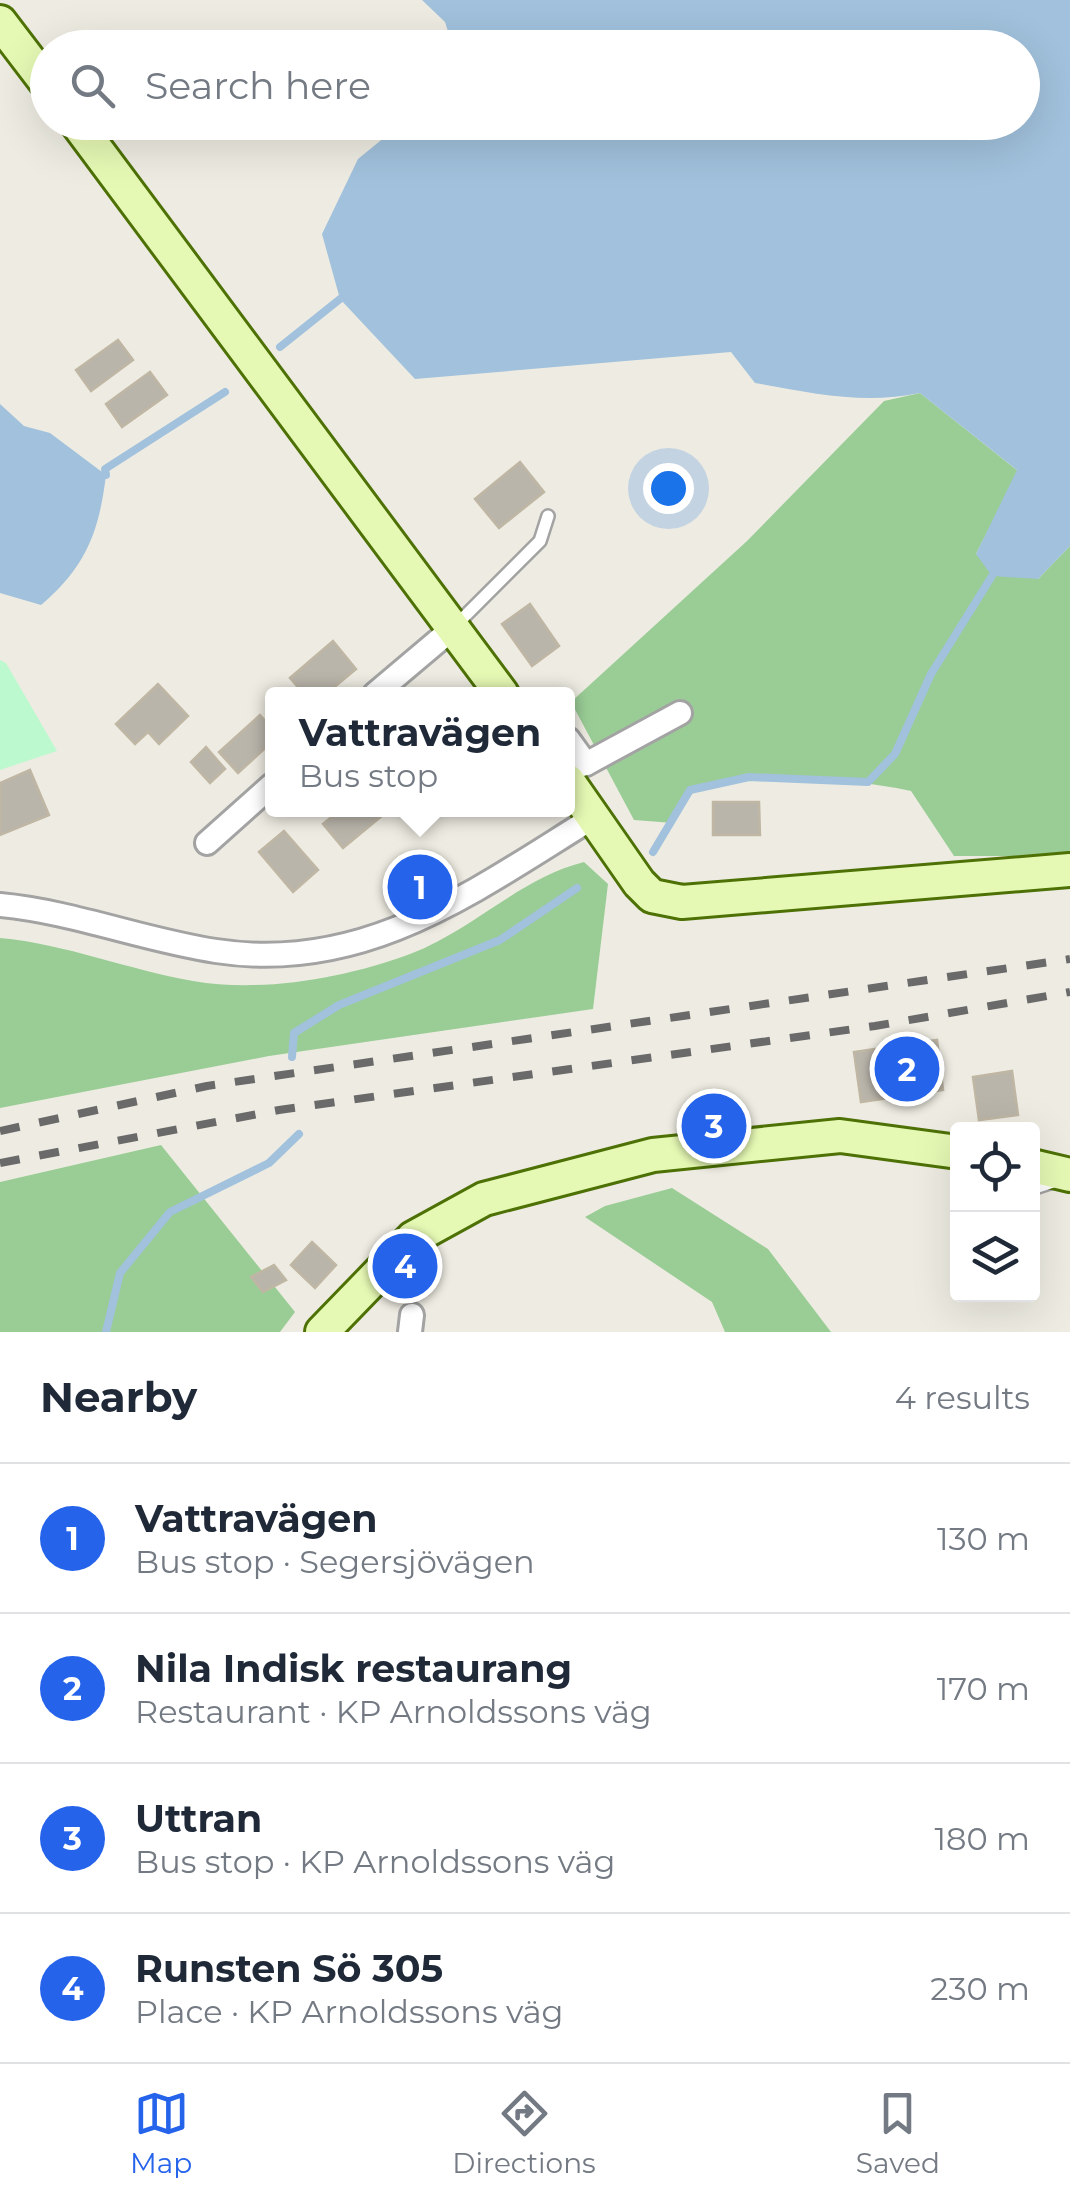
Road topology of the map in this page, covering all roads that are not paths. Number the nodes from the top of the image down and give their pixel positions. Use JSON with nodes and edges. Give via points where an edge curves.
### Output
{"nodes":[{"id":1,"x":0,"y":22,"type":"edge"},
{"id":2,"x":30,"y":61,"type":"edge"},
{"id":3,"x":89,"y":140,"type":"edge"},
{"id":4,"x":548,"y":516,"type":"dead end"},
{"id":5,"x":452,"y":628,"type":"junction"},
{"id":6,"x":383,"y":687,"type":"edge"},
{"id":7,"x":497,"y":687,"type":"edge"},
{"id":8,"x":680,"y":713,"type":"dead end"},
{"id":9,"x":575,"y":770,"type":"edge"},
{"id":10,"x":575,"y":773,"type":"edge"},
{"id":11,"x":265,"y":790,"type":"edge"},
{"id":12,"x":594,"y":816,"type":"junction"},
{"id":13,"x":207,"y":842,"type":"dead end"},
{"id":14,"x":1070,"y":870,"type":"edge"},
{"id":15,"x":0,"y":906,"type":"edge"},
{"id":16,"x":950,"y":1151,"type":"edge"},
{"id":17,"x":1040,"y":1168,"type":"edge"},
{"id":18,"x":1070,"y":1176,"type":"edge"},
{"id":19,"x":1040,"y":1186,"type":"edge"},
{"id":20,"x":322,"y":1332,"type":"edge"}],
"edges":[{"from":1,"to":2,"type":"street"},
{"from":3,"to":5,"type":"street"},
{"from":4,"to":5,"type":"lane","via":[[540,540]]},
{"from":5,"to":6,"type":"street"},
{"from":5,"to":7,"type":"street"},
{"from":8,"to":9,"type":"street"},
{"from":10,"to":12,"type":"street"},
{"from":11,"to":13,"type":"street"},
{"from":12,"to":14,"type":"street","via":[[639,884],[652,896],[682,902]]},
{"from":12,"to":15,"type":"street","via":[[399,930],[300,955],[216,951]]},
{"from":16,"to":20,"type":"street","via":[[840,1136],[653,1155],[484,1198],[413,1238]]},
{"from":17,"to":18,"type":"street"},
{"from":18,"to":19,"type":"lane"}]}
